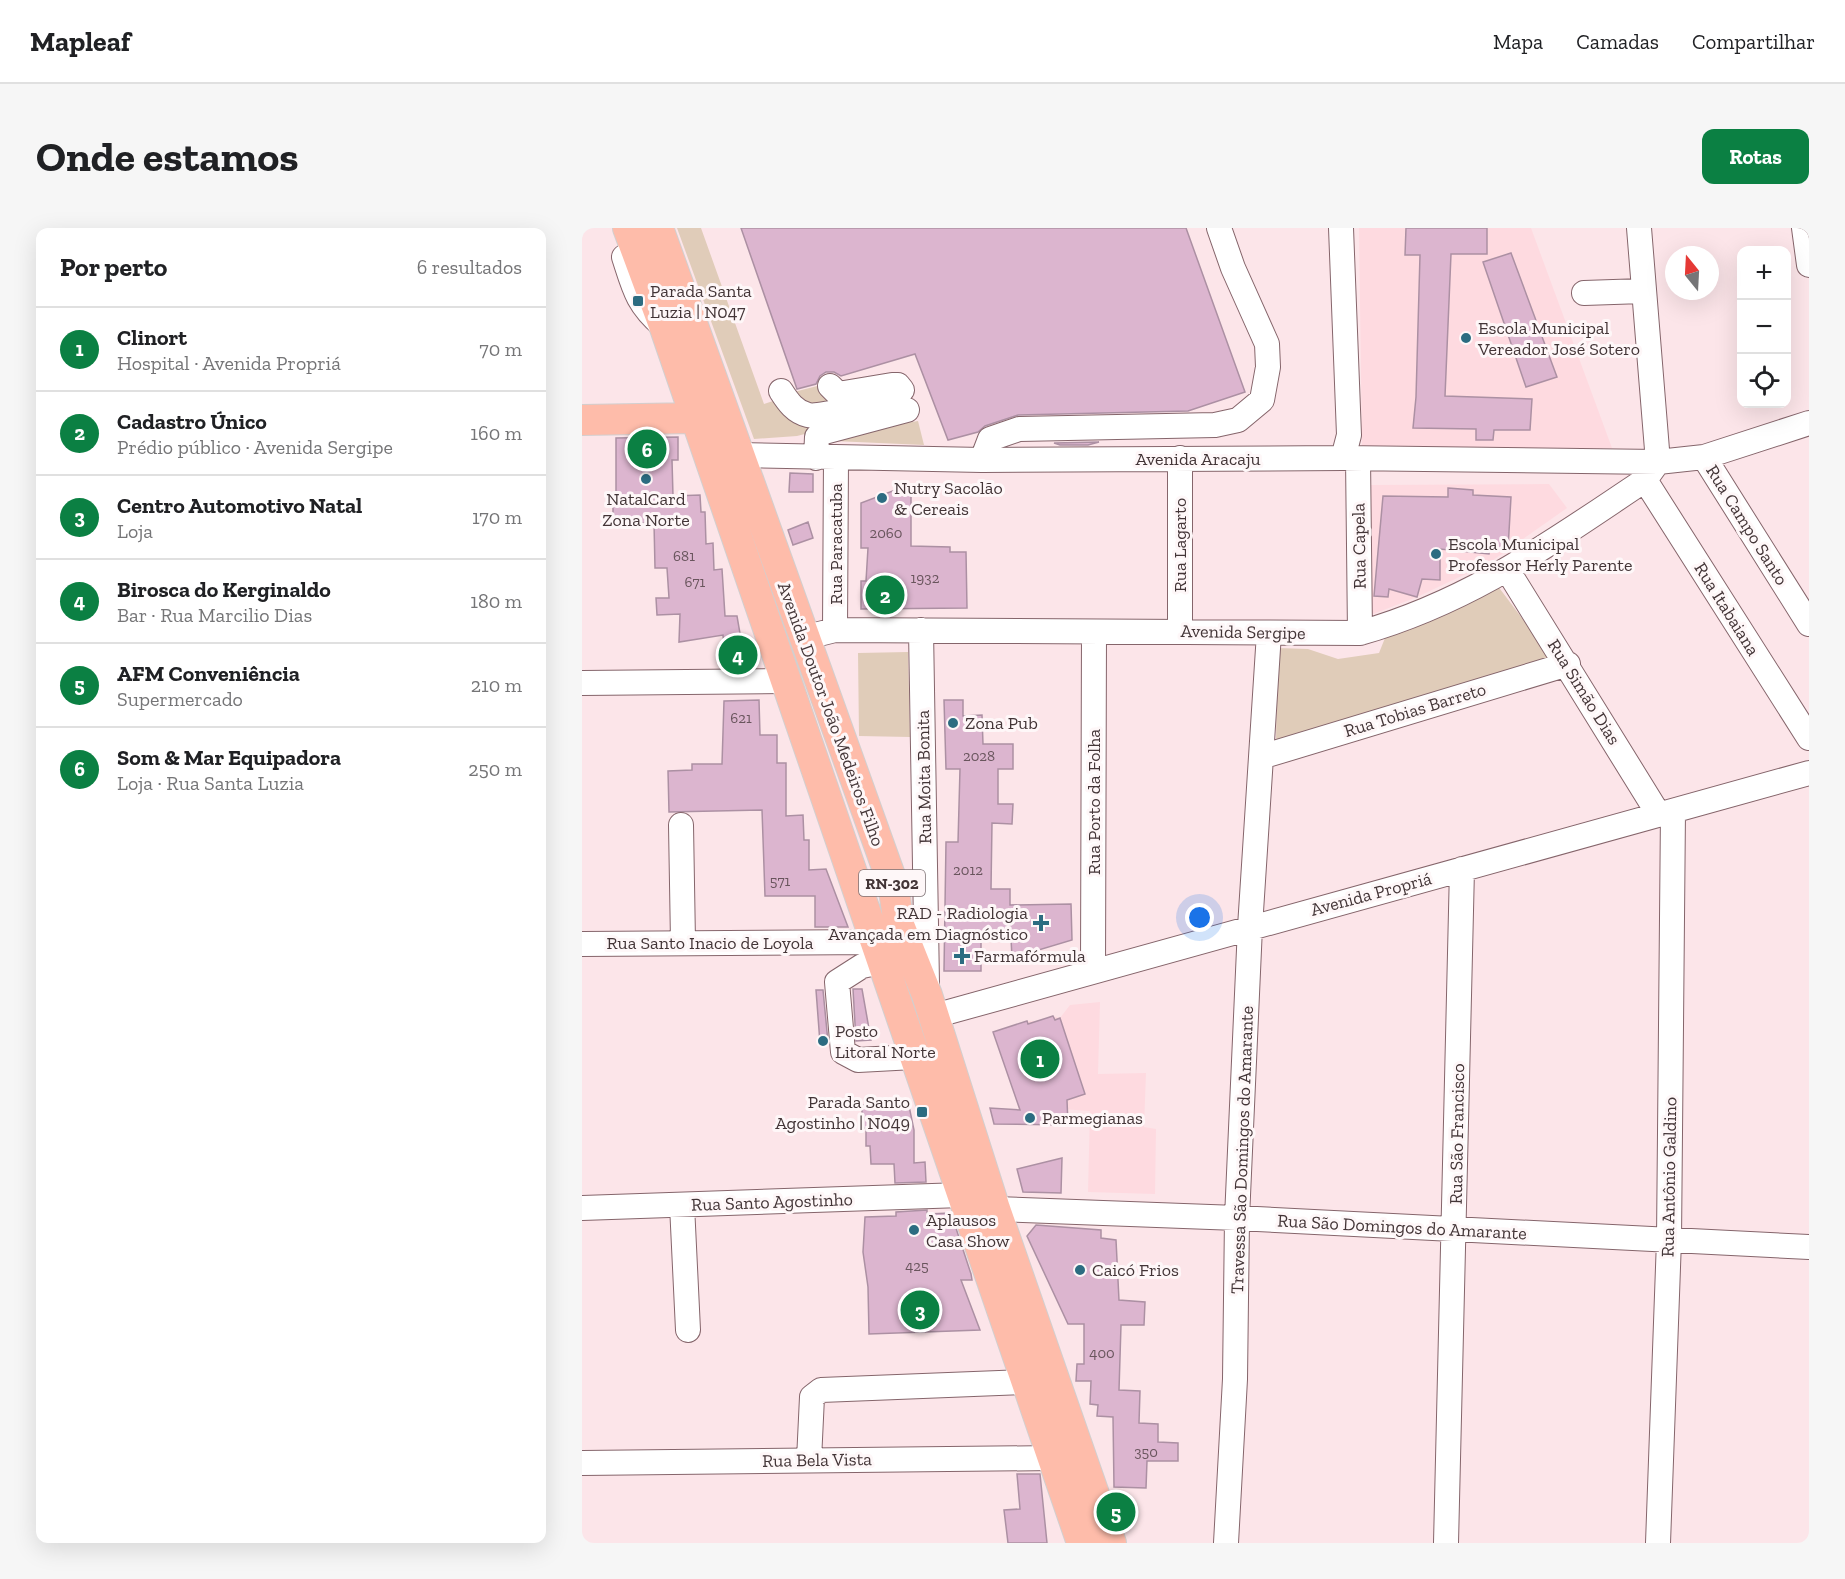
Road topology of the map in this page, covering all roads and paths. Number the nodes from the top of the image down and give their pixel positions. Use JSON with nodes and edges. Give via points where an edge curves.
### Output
{"nodes":[{"id":1,"x":619,"y":228,"type":"edge"},
{"id":2,"x":628,"y":228,"type":"edge"},
{"id":3,"x":658,"y":228,"type":"edge"},
{"id":4,"x":1219,"y":228,"type":"edge"},
{"id":5,"x":1341,"y":228,"type":"edge"},
{"id":6,"x":1639,"y":228,"type":"edge"},
{"id":7,"x":1804,"y":228,"type":"edge"},
{"id":8,"x":1809,"y":265,"type":"edge"},
{"id":9,"x":1643,"y":291,"type":"junction"},
{"id":10,"x":1584,"y":293,"type":"dead end"},
{"id":11,"x":665,"y":328,"type":"junction"},
{"id":12,"x":830,"y":386,"type":"dead end"},
{"id":13,"x":782,"y":391,"type":"dead end"},
{"id":14,"x":907,"y":410,"type":"dead end"},
{"id":15,"x":695,"y":418,"type":"junction"},
{"id":16,"x":582,"y":420,"type":"edge"},
{"id":17,"x":1809,"y":423,"type":"edge"},
{"id":18,"x":738,"y":455,"type":"junction"},
{"id":19,"x":1704,"y":457,"type":"junction"},
{"id":20,"x":826,"y":458,"type":"junction"},
{"id":21,"x":1180,"y":458,"type":"junction"},
{"id":22,"x":1350,"y":458,"type":"junction"},
{"id":23,"x":982,"y":460,"type":"junction"},
{"id":24,"x":1651,"y":471,"type":"junction"},
{"id":25,"x":1508,"y":571,"type":"junction"},
{"id":26,"x":1809,"y":624,"type":"edge"},
{"id":27,"x":835,"y":630,"type":"junction"},
{"id":28,"x":921,"y":630,"type":"junction"},
{"id":29,"x":1180,"y":631,"type":"junction"},
{"id":30,"x":1094,"y":633,"type":"junction"},
{"id":31,"x":1269,"y":633,"type":"junction"},
{"id":32,"x":1360,"y":633,"type":"junction"},
{"id":33,"x":803,"y":638,"type":"junction"},
{"id":34,"x":1568,"y":664,"type":"junction"},
{"id":35,"x":785,"y":681,"type":"junction"},
{"id":36,"x":582,"y":683,"type":"edge"},
{"id":37,"x":1809,"y":738,"type":"edge"},
{"id":38,"x":1261,"y":756,"type":"junction"},
{"id":39,"x":1809,"y":772,"type":"edge"},
{"id":40,"x":857,"y":781,"type":"junction"},
{"id":41,"x":1666,"y":813,"type":"junction"},
{"id":42,"x":835,"y":820,"type":"junction"},
{"id":43,"x":681,"y":825,"type":"dead end"},
{"id":44,"x":1462,"y":869,"type":"junction"},
{"id":45,"x":899,"y":925,"type":"junction"},
{"id":46,"x":1251,"y":927,"type":"junction"},
{"id":47,"x":683,"y":942,"type":"junction"},
{"id":48,"x":828,"y":942,"type":"junction"},
{"id":49,"x":582,"y":944,"type":"edge"},
{"id":50,"x":878,"y":952,"type":"junction"},
{"id":51,"x":1093,"y":970,"type":"junction"},
{"id":52,"x":837,"y":982,"type":"junction"},
{"id":53,"x":930,"y":1006,"type":"junction"},
{"id":54,"x":914,"y":1057,"type":"junction"},
{"id":55,"x":962,"y":1195,"type":"junction"},
{"id":56,"x":682,"y":1205,"type":"junction"},
{"id":57,"x":582,"y":1208,"type":"edge"},
{"id":58,"x":995,"y":1209,"type":"junction"},
{"id":59,"x":1237,"y":1218,"type":"junction"},
{"id":60,"x":1455,"y":1230,"type":"junction"},
{"id":61,"x":1669,"y":1240,"type":"junction"},
{"id":62,"x":1809,"y":1247,"type":"edge"},
{"id":63,"x":688,"y":1330,"type":"dead end"},
{"id":64,"x":1026,"y":1382,"type":"junction"},
{"id":65,"x":1053,"y":1458,"type":"junction"},
{"id":66,"x":809,"y":1460,"type":"junction"},
{"id":67,"x":582,"y":1463,"type":"edge"},
{"id":68,"x":1082,"y":1543,"type":"edge"},
{"id":69,"x":1111,"y":1543,"type":"edge"},
{"id":70,"x":1226,"y":1543,"type":"edge"},
{"id":71,"x":1446,"y":1543,"type":"edge"},
{"id":72,"x":1658,"y":1543,"type":"edge"}],
"edges":[{"from":1,"to":11,"type":"street","via":[[638,301]]},
{"from":2,"to":11,"type":"main road","name":"Avenida Doutor João Medeiros Filho","number":"RN-302"},
{"from":3,"to":18,"type":"main road","name":"Avenida Doutor João Medeiros Filho","number":"RN-302"},
{"from":4,"to":23,"type":"street","via":[[1267,344],[1267,386],[1262,400],[1251,412],[1238,420],[1215,425],[1019,429],[990,439]]},
{"from":5,"to":22,"type":"street","name":"Rua Capela"},
{"from":6,"to":9,"type":"street"},
{"from":7,"to":8,"type":"street"},
{"from":9,"to":10,"type":"street"},
{"from":9,"to":24,"type":"street"},
{"from":11,"to":15,"type":"main road","name":"Avenida Doutor João Medeiros Filho","number":"RN-302"},
{"from":12,"to":13,"type":"street","via":[[838,394],[892,385],[902,390],[811,416],[793,408]]},
{"from":14,"to":20,"type":"street","name":"Rua Paracatuba","via":[[821,433],[817,437]]},
{"from":15,"to":16,"type":"main road"},
{"from":15,"to":35,"type":"main road","name":"Avenida Doutor João Medeiros Filho","number":"RN-302"},
{"from":17,"to":19,"type":"street","name":"Avenida Aracaju"},
{"from":18,"to":20,"type":"street","name":"Avenida Aracaju"},
{"from":18,"to":33,"type":"main road","name":"Avenida Doutor João Medeiros Filho","number":"RN-302"},
{"from":19,"to":24,"type":"street","name":"Avenida Aracaju"},
{"from":19,"to":26,"type":"street","name":"Rua Campo Santo"},
{"from":20,"to":23,"type":"street","name":"Avenida Aracaju"},
{"from":20,"to":27,"type":"street","name":"Rua Paracatuba"},
{"from":21,"to":22,"type":"street","name":"Avenida Aracaju"},
{"from":21,"to":23,"type":"street","name":"Avenida Aracaju"},
{"from":21,"to":29,"type":"street","name":"Rua Lagarto"},
{"from":22,"to":24,"type":"street","name":"Avenida Aracaju"},
{"from":22,"to":32,"type":"street","name":"Rua Capela"},
{"from":24,"to":25,"type":"street","name":"Avenida Sergipe"},
{"from":24,"to":37,"type":"street","name":"Rua Itabaiana"},
{"from":25,"to":32,"type":"street","name":"Avenida Sergipe","via":[[1424,612]]},
{"from":25,"to":34,"type":"street","name":"Rua Simão Dias"},
{"from":27,"to":28,"type":"street","name":"Avenida Sergipe"},
{"from":27,"to":33,"type":"street","name":"Avenida Sergipe"},
{"from":28,"to":30,"type":"street","name":"Avenida Sergipe"},
{"from":28,"to":53,"type":"street","name":"Rua Moita Bonita"},
{"from":29,"to":30,"type":"street","name":"Avenida Sergipe"},
{"from":29,"to":31,"type":"street","name":"Avenida Sergipe"},
{"from":30,"to":51,"type":"street","name":"Rua Porto da Folha"},
{"from":31,"to":32,"type":"street","name":"Avenida Sergipe"},
{"from":31,"to":38,"type":"street","name":"Travessa São Domingos do Amarante"},
{"from":33,"to":40,"type":"main road","name":"Avenida Doutor João Medeiros Filho","number":"RN-302"},
{"from":34,"to":38,"type":"street","name":"Rua Tobias Barreto"},
{"from":34,"to":41,"type":"street","name":"Rua Simão Dias"},
{"from":35,"to":36,"type":"street"},
{"from":35,"to":40,"type":"main road","via":[[810,714],[831,770]]},
{"from":35,"to":42,"type":"main road","name":"Avenida Doutor João Medeiros Filho","number":"RN-302"},
{"from":38,"to":46,"type":"street","name":"Travessa São Domingos do Amarante"},
{"from":39,"to":41,"type":"street","name":"Avenida Propriá"},
{"from":40,"to":45,"type":"main road","name":"Avenida Doutor João Medeiros Filho","number":"RN-302","via":[[893,884]]},
{"from":41,"to":44,"type":"street","name":"Avenida Propriá"},
{"from":41,"to":61,"type":"street","name":"Rua Antônio Galdino"},
{"from":42,"to":45,"type":"main road","via":[[853,825],[858,831],[876,882]]},
{"from":42,"to":50,"type":"main road","name":"Avenida Doutor João Medeiros Filho","number":"RN-302"},
{"from":43,"to":47,"type":"street"},
{"from":44,"to":46,"type":"street","name":"Avenida Propriá"},
{"from":44,"to":60,"type":"street","name":"Rua São Francisco"},
{"from":45,"to":53,"type":"main road","name":"Avenida Doutor João Medeiros Filho","number":"RN-302"},
{"from":46,"to":51,"type":"street","name":"Avenida Propriá"},
{"from":46,"to":59,"type":"street","name":"Travessa São Domingos do Amarante"},
{"from":47,"to":48,"type":"street","name":"Rua Santo Inacio de Loyola"},
{"from":47,"to":49,"type":"street","name":"Rua Santo Inacio de Loyola"},
{"from":48,"to":50,"type":"street","name":"Rua Santo Inacio de Loyola"},
{"from":48,"to":52,"type":"street"},
{"from":50,"to":52,"type":"street"},
{"from":50,"to":54,"type":"main road","name":"Avenida Doutor João Medeiros Filho","number":"RN-302"},
{"from":51,"to":53,"type":"street","name":"Avenida Propriá"},
{"from":52,"to":54,"type":"street","via":[[843,1052],[858,1060]]},
{"from":53,"to":58,"type":"main road","name":"Avenida Doutor João Medeiros Filho","number":"RN-302"},
{"from":54,"to":55,"type":"main road","name":"Avenida Doutor João Medeiros Filho","number":"RN-302"},
{"from":55,"to":56,"type":"street","name":"Rua Santo Agostinho"},
{"from":55,"to":64,"type":"main road","name":"Avenida Doutor João Medeiros Filho","number":"RN-302"},
{"from":56,"to":57,"type":"street","name":"Rua Santo Agostinho"},
{"from":56,"to":63,"type":"street"},
{"from":58,"to":59,"type":"street","name":"Rua São Domingos do Amarante"},
{"from":58,"to":69,"type":"main road","name":"Avenida Doutor João Medeiros Filho","number":"RN-302"},
{"from":59,"to":60,"type":"street","name":"Rua São Domingos do Amarante"},
{"from":59,"to":70,"type":"street","name":"Travessa São Domingos do Amarante","via":[[1235,1379]]},
{"from":60,"to":61,"type":"street","name":"Rua São Domingos do Amarante"},
{"from":60,"to":71,"type":"street","name":"Rua São Francisco"},
{"from":61,"to":62,"type":"street","name":"Rua São Domingos do Amarante"},
{"from":61,"to":72,"type":"street","name":"Rua Antônio Galdino"},
{"from":64,"to":65,"type":"main road","name":"Avenida Doutor João Medeiros Filho","number":"RN-302"},
{"from":64,"to":66,"type":"street","via":[[821,1390],[812,1397]]},
{"from":65,"to":66,"type":"street","name":"Rua Bela Vista"},
{"from":65,"to":68,"type":"main road","name":"Avenida Doutor João Medeiros Filho","number":"RN-302"},
{"from":66,"to":67,"type":"street","name":"Rua Bela Vista"}]}
